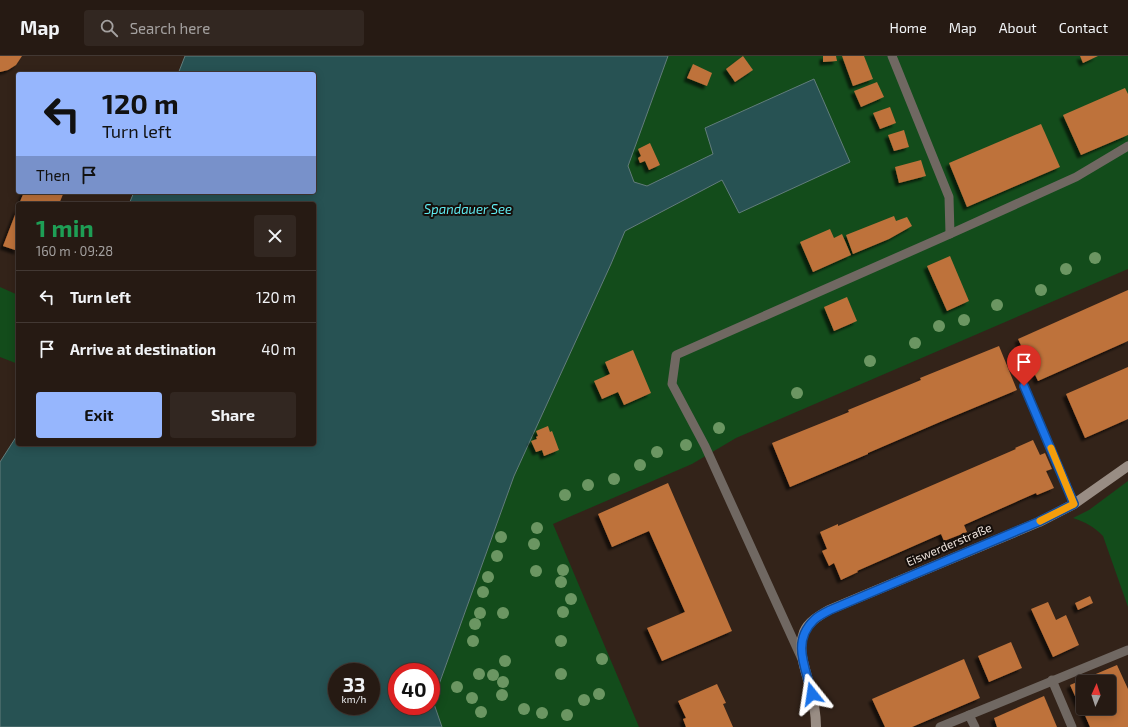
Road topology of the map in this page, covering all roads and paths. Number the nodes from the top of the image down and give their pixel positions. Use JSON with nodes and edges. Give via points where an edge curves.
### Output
{"nodes":[{"id":1,"x":892,"y":56,"type":"edge"},
{"id":2,"x":1128,"y":146,"type":"edge"},
{"id":3,"x":950,"y":234,"type":"junction"},
{"id":4,"x":1024,"y":386,"type":"dead end"},
{"id":5,"x":1128,"y":466,"type":"edge"},
{"id":6,"x":1074,"y":504,"type":"junction"},
{"id":7,"x":1128,"y":650,"type":"edge"},
{"id":8,"x":802,"y":659,"type":"junction"},
{"id":9,"x":1052,"y":680,"type":"junction"},
{"id":10,"x":970,"y":715,"type":"junction"},
{"id":11,"x":816,"y":727,"type":"edge"},
{"id":12,"x":940,"y":727,"type":"edge"},
{"id":13,"x":975,"y":727,"type":"edge"},
{"id":14,"x":1072,"y":727,"type":"edge"}],
"edges":[{"from":1,"to":3,"type":"lane","via":[[949,197]]},
{"from":2,"to":3,"type":"lane","via":[[1076,177]]},
{"from":3,"to":8,"type":"lane","name":"Eiswerderstraße","via":[[676,355],[672,384],[705,446]]},
{"from":4,"to":6,"type":"lane"},
{"from":5,"to":6,"type":"street","name":"Eiswerderstraße"},
{"from":6,"to":8,"type":"street","name":"Eiswerderstraße","via":[[1038,522],[830,610],[815,619],[804,631],[801,643]]},
{"from":7,"to":9,"type":"lane"},
{"from":8,"to":11,"type":"street","name":"Eiswerderstraße","via":[[815,706]]},
{"from":9,"to":10,"type":"lane"},
{"from":9,"to":14,"type":"lane"},
{"from":10,"to":12,"type":"lane"},
{"from":10,"to":13,"type":"lane"}]}
